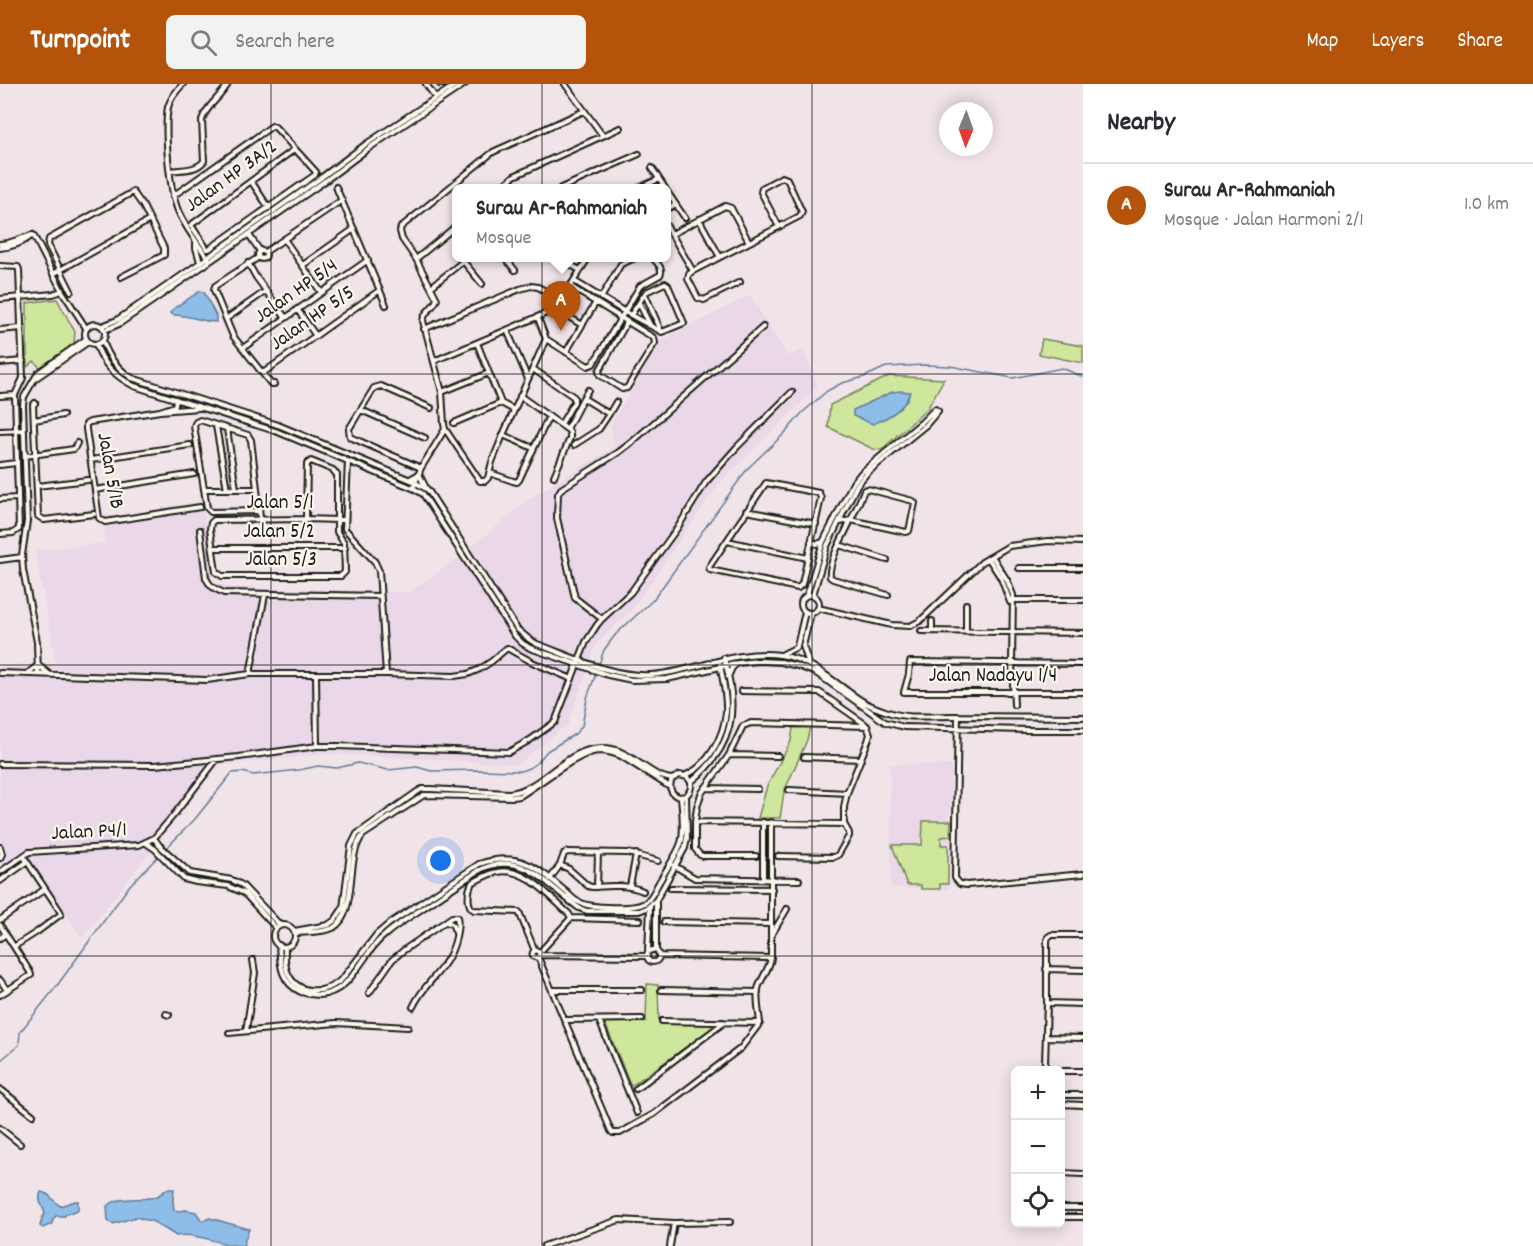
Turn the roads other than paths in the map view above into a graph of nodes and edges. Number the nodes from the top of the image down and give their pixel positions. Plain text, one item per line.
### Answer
1 (183, 84) edge
2 (228, 84) edge
3 (426, 84) edge
4 (440, 84) edge
5 (446, 84) edge
6 (457, 84) edge
7 (465, 84) edge
8 (565, 84) edge
9 (437, 100) junction
10 (584, 111) junction
11 (620, 128) dead end
12 (603, 136) junction
13 (295, 149) junction
14 (639, 154) dead end
15 (652, 168) dead end
16 (170, 171) junction
17 (659, 180) junction
18 (251, 181) junction
19 (454, 184) edge
20 (505, 184) edge
21 (572, 184) edge
22 (650, 184) edge
23 (662, 184) edge
24 (452, 185) edge
25 (336, 187) dead end
26 (173, 196) junction
27 (671, 199) edge
28 (342, 200) junction
29 (675, 205) junction
30 (671, 207) edge
31 (269, 208) junction
32 (685, 218) dead end
33 (699, 219) junction
34 (150, 220) junction
35 (189, 226) junction
36 (779, 227) junction
37 (354, 229) junction
38 (452, 229) edge
39 (248, 233) junction
40 (672, 234) joint
41 (284, 239) junction
42 (749, 242) junction
43 (196, 243) junction
44 (0, 246) edge
45 (261, 253) junction
46 (720, 257) junction
47 (416, 259) junction
48 (208, 260) junction
49 (368, 260) junction
50 (461, 262) edge
51 (467, 262) edge
52 (508, 262) edge
53 (566, 262) edge
54 (586, 262) edge
55 (626, 262) edge
56 (656, 262) edge
57 (248, 263) junction
58 (202, 264) junction
59 (303, 265) junction
60 (0, 266) edge
61 (60, 270) junction
62 (515, 270) dead end
63 (581, 270) junction
64 (693, 271) junction
65 (53, 274) junction
66 (121, 277) dead end
67 (574, 281) junction
68 (740, 282) dead end
69 (482, 284) dead end
70 (431, 287) junction
71 (571, 287) junction
72 (380, 290) junction
73 (62, 291) junction
74 (71, 291) dead end
75 (266, 291) junction
76 (321, 292) junction
77 (645, 294) junction
78 (20, 298) junction
79 (601, 298) junction
80 (0, 299) edge
81 (596, 303) junction
82 (639, 303) junction
83 (386, 305) dead end
84 (297, 309) junction
85 (556, 309) junction
86 (625, 312) junction
87 (631, 315) junction
88 (285, 317) junction
89 (537, 318) junction
90 (622, 318) junction
91 (226, 319) junction
92 (627, 322) junction
93 (582, 325) junction
94 (650, 326) junction
95 (762, 327) dead end
96 (21, 328) junction
97 (86, 328) junction
98 (104, 328) junction
99 (424, 329) junction
100 (0, 330) edge
101 (507, 330) junction
102 (662, 332) junction
103 (316, 336) junction
104 (546, 339) junction
105 (87, 341) junction
106 (103, 341) junction
107 (477, 343) junction
108 (96, 344) junction
109 (243, 348) junction
110 (567, 352) junction
111 (22, 361) junction
112 (434, 361) junction
113 (0, 363) edge
114 (533, 369) junction
115 (263, 373) junction
116 (489, 374) junction
117 (528, 380) junction
118 (274, 384) dead end
119 (588, 390) dead end
120 (442, 392) junction
121 (792, 392) dead end
122 (15, 395) junction
123 (0, 396) edge
124 (520, 396) junction
125 (583, 398) junction
126 (176, 399) junction
127 (183, 401) junction
128 (206, 402) junction
129 (616, 402) dead end
130 (34, 403) dead end
131 (501, 403) junction
132 (203, 408) junction
133 (431, 408) dead end
134 (211, 410) junction
135 (361, 410) junction
136 (514, 410) junction
137 (160, 411) junction
138 (609, 414) junction
139 (63, 415) dead end
140 (549, 416) junction
141 (34, 420) junction
142 (454, 423) dead end
143 (561, 424) junction
144 (278, 425) junction
145 (216, 426) junction
146 (227, 429) junction
147 (445, 429) junction
148 (567, 429) junction
149 (24, 430) junction
150 (0, 431) edge
151 (15, 431) junction
152 (278, 432) junction
153 (503, 435) junction
154 (425, 438) dead end
155 (76, 443) dead end
156 (190, 445) dead end
157 (574, 445) dead end
158 (533, 448) junction
159 (35, 454) junction
160 (25, 456) junction
161 (91, 460) junction
162 (348, 461) junction
163 (16, 463) junction
164 (0, 465) edge
165 (421, 468) junction
166 (489, 473) junction
167 (194, 474) dead end
168 (418, 474) junction
169 (554, 476) dead end
170 (88, 480) dead end
171 (410, 480) junction
172 (416, 482) junction
173 (37, 486) junction
174 (413, 488) junction
175 (204, 489) junction
176 (227, 489) junction
177 (236, 489) junction
178 (257, 489) junction
179 (95, 490) junction
180 (428, 490) junction
181 (17, 498) junction
182 (0, 499) edge
183 (200, 507) dead end
184 (845, 509) junction
185 (259, 511) junction
186 (746, 511) junction
187 (94, 514) dead end
188 (260, 519) junction
189 (306, 519) junction
190 (214, 520) joint
191 (338, 520) junction
192 (345, 520) junction
193 (851, 520) junction
194 (840, 522) junction
195 (816, 524) junction
196 (200, 530) dead end
197 (0, 534) edge
198 (727, 540) junction
199 (811, 542) junction
200 (823, 542) junction
201 (1083, 542) edge
202 (839, 545) junction
203 (213, 548) junction
204 (345, 548) junction
205 (810, 548) junction
206 (998, 552) junction
207 (818, 556) junction
208 (22, 557) junction
209 (990, 557) junction
210 (808, 558) junction
211 (0, 560) edge
212 (887, 560) dead end
213 (982, 562) junction
214 (994, 563) junction
215 (1019, 568) dead end
216 (1083, 568) edge
217 (265, 595) junction
218 (807, 595) junction
219 (888, 595) dead end
220 (813, 596) junction
221 (380, 597) junction
222 (1011, 600) junction
223 (1083, 600) edge
224 (966, 604) dead end
225 (818, 608) junction
226 (805, 612) junction
227 (811, 613) junction
228 (602, 619) junction
229 (932, 621) dead end
230 (921, 631) dead end
231 (932, 631) junction
232 (966, 632) junction
233 (1013, 632) junction
234 (1083, 633) edge
235 (780, 655) junction
236 (722, 659) junction
237 (565, 660) junction
238 (579, 662) junction
239 (738, 663) junction
240 (1012, 663) junction
241 (810, 664) junction
242 (1083, 664) edge
243 (38, 665) junction
244 (587, 665) junction
245 (726, 665) junction
246 (721, 667) junction
247 (710, 669) junction
248 (0, 673) edge
249 (609, 673) junction
250 (27, 674) junction
251 (38, 674) junction
252 (250, 674) junction
253 (316, 674) junction
254 (386, 674) junction
255 (49, 675) junction
256 (574, 675) junction
257 (722, 677) junction
258 (728, 677) junction
259 (741, 691) dead end
260 (1013, 692) junction
261 (1083, 692) edge
262 (1014, 705) dead end
263 (958, 716) junction
264 (1083, 717) edge
265 (859, 719) junction
266 (856, 725) junction
267 (867, 726) junction
268 (948, 728) junction
269 (958, 728) junction
270 (967, 728) junction
271 (1083, 730) edge
272 (958, 739) junction
273 (317, 747) junction
274 (729, 754) junction
275 (778, 756) dead end
276 (804, 757) dead end
277 (218, 759) junction
278 (861, 759) junction
279 (0, 764) edge
280 (684, 776) junction
281 (672, 779) junction
282 (691, 782) junction
283 (670, 787) junction
284 (704, 788) junction
285 (758, 789) dead end
286 (789, 790) dead end
287 (847, 793) junction
288 (683, 796) junction
289 (695, 822) junction
290 (763, 822) junction
291 (771, 822) junction
292 (844, 824) junction
293 (154, 838) junction
294 (145, 843) junction
295 (0, 847) edge
296 (598, 853) junction
297 (636, 854) junction
298 (756, 856) dead end
299 (778, 856) dead end
300 (24, 857) junction
301 (763, 857) junction
302 (770, 857) junction
303 (0, 858) edge
304 (658, 861) dead end
305 (27, 862) junction
306 (560, 865) junction
307 (672, 865) junction
308 (0, 872) edge
309 (1083, 874) edge
310 (763, 878) junction
311 (550, 879) junction
312 (770, 879) junction
313 (800, 880) dead end
314 (0, 881) edge
315 (630, 886) junction
316 (597, 887) junction
317 (671, 888) dead end
318 (45, 889) junction
319 (772, 889) junction
320 (643, 891) dead end
321 (652, 894) junction
322 (656, 900) junction
323 (650, 906) junction
324 (787, 909) dead end
325 (639, 912) junction
326 (570, 916) junction
327 (650, 917) junction
328 (0, 920) edge
329 (640, 920) dead end
330 (445, 921) junction
331 (664, 922) dead end
332 (771, 924) junction
333 (0, 925) edge
334 (278, 927) junction
335 (295, 932) junction
336 (6, 934) junction
337 (456, 934) junction
338 (771, 935) junction
339 (1083, 935) edge
340 (0, 938) edge
341 (279, 945) junction
342 (15, 946) junction
343 (285, 947) junction
344 (545, 947) junction
345 (656, 950) junction
346 (647, 953) junction
347 (538, 954) junction
348 (549, 954) junction
349 (659, 956) junction
350 (771, 958) junction
351 (253, 960) dead end
352 (1046, 969) junction
353 (1083, 970) edge
354 (0, 980) edge
355 (7, 990) junction
356 (553, 990) junction
357 (642, 990) dead end
358 (661, 990) dead end
359 (758, 992) junction
360 (369, 993) dead end
361 (0, 995) edge
362 (1047, 1003) junction
363 (1083, 1004) edge
364 (413, 1007) dead end
365 (642, 1019) dead end
366 (565, 1020) junction
367 (599, 1020) junction
368 (662, 1021) dead end
369 (723, 1022) junction
370 (760, 1023) junction
371 (408, 1027) dead end
372 (246, 1030) junction
373 (229, 1032) dead end
374 (1046, 1037) junction
375 (1083, 1038) edge
376 (1045, 1066) edge
377 (1065, 1071) edge
378 (1083, 1071) edge
379 (0, 1089) edge
380 (636, 1089) dead end
381 (1065, 1095) edge
382 (1083, 1095) edge
383 (1065, 1104) edge
384 (1083, 1105) edge
385 (637, 1113) dead end
386 (33, 1115) dead end
387 (0, 1128) edge
388 (20, 1144) dead end
389 (1065, 1173) edge
390 (1083, 1174) edge
391 (1065, 1208) edge
392 (1083, 1208) edge
393 (1065, 1217) edge
394 (1083, 1217) edge
395 (730, 1222) dead end
396 (674, 1223) junction
397 (544, 1246) edge
398 (670, 1246) edge

1 - 16 street
2 - 16 street
3 - 9 street
4 - 5 street
6 - 9 street
7 - 9 street
8 - 10 street
9 - 39 street
10 - 12 street
10 - 19 street
11 - 12 street
12 - 20 street
13 - 18 street, Jalan HP 3A/2
13 - 26 street
13 - 31 street
14 - 21 street
15 - 17 street
16 - 26 street
17 - 22 street
17 - 23 street
18 - 31 street
18 - 35 street, Jalan HP 3A/2
24 - 47 street
25 - 28 street
26 - 35 street
27 - 29 street
28 - 37 street
28 - 41 street
29 - 30 street
29 - 32 street
31 - 35 street
33 - 40 street
33 - 42 street
33 - 46 street
34 - 61 street
34 - 61 street
34 - 66 street
35 - 43 street
36 - 36 street
36 - 42 street
37 - 49 street
37 - 59 street
38 - 47 street
39 - 45 street
39 - 48 street
40 - 64 street
41 - 45 street
41 - 59 street
42 - 46 street
43 - 48 street
43 - 58 street
44 - 65 street
45 - 57 street
46 - 64 street
47 - 70 street
48 - 58 street
49 - 72 street
49 - 76 street, Jalan HP 5/4
50 - 70 street
51 - 69 street
52 - 62 street
53 - 63 street
54 - 63 street
55 - 79 street
56 - 86 street
57 - 75 street
57 - 91 street
58 - 98 street
59 - 76 street
60 - 78 street
61 - 65 street
61 - 74 street
63 - 67 street
64 - 68 street
65 - 73 street
67 - 71 street
67 - 79 street
70 - 99 street
71 - 81 street
71 - 85 street
72 - 83 street
72 - 103 street, Jalan HP 5/5
73 - 78 street
73 - 97 street
75 - 88 street
75 - 91 street
76 - 84 street, Jalan HP 5/4
77 - 82 street
77 - 102 street
77 - 102 street
78 - 80 street
78 - 96 street
79 - 86 street
81 - 90 street
81 - 93 street
82 - 87 street
82 - 94 street
84 - 88 street, Jalan HP 5/4
84 - 103 street
85 - 89 street
85 - 93 street
85 - 99 street
86 - 87 street
86 - 90 street
87 - 94 street
88 - 109 street, Jalan HP 5/4
89 - 101 street
89 - 104 street
90 - 92 street
90 - 110 street
91 - 109 street
92 - 92 street
93 - 110 street
94 - 102 street
95 - 228 street
96 - 100 street
96 - 111 street
97 - 98 street
97 - 105 street
98 - 106 street
99 - 112 street
101 - 107 street
101 - 117 street
103 - 115 street, Jalan HP 5/5
104 - 110 street
104 - 114 street
105 - 108 street
105 - 149 street
106 - 108 street
106 - 128 street
107 - 112 street
107 - 116 street
108 - 126 street
109 - 115 street
111 - 113 street
111 - 122 street
112 - 120 street
114 - 117 street
114 - 143 street
115 - 118 street
116 - 120 street
116 - 131 street
117 - 124 street
119 - 125 street
120 - 147 street
121 - 228 street
122 - 123 street
122 - 151 street
124 - 136 street
124 - 140 street
125 - 138 street
125 - 148 street
126 - 127 street
126 - 137 street
127 - 128 street
127 - 132 street
128 - 134 street
128 - 144 street
129 - 138 street
130 - 141 street
131 - 136 street
131 - 142 street
132 - 134 street
132 - 137 street
133 - 135 street
134 - 152 street
135 - 154 street
135 - 165 street
136 - 153 street
137 - 161 street, Jalan 5/1B
138 - 157 street
139 - 141 street
140 - 143 street
140 - 158 street
141 - 159 street
143 - 148 street
144 - 152 street
144 - 171 street
145 - 146 street
145 - 175 street
145 - 176 street
146 - 177 street
146 - 178 street
147 - 165 street
147 - 166 street
148 - 169 street
149 - 151 street
149 - 160 street
150 - 151 street
151 - 163 street
152 - 162 street
153 - 158 street
153 - 166 street
155 - 159 street
156 - 161 street
158 - 166 street
159 - 160 street
159 - 173 street
160 - 208 street
161 - 179 street, Jalan 5/1B
162 - 174 street
162 - 192 street
163 - 164 street
163 - 181 street
165 - 168 street
167 - 179 street
168 - 171 street
168 - 172 street
168 - 180 street
170 - 173 street
171 - 172 street
172 - 174 street
172 - 180 street
173 - 187 street
174 - 237 street
175 - 176 street
175 - 185 street
176 - 177 street
177 - 178 street
178 - 185 street
179 - 183 street, Jalan 5/1B
180 - 238 street
181 - 182 street
181 - 197 street
184 - 193 street
184 - 194 street
184 - 200 street
185 - 188 street
186 - 195 street
186 - 195 street
186 - 198 street
188 - 189 street, Jalan 5/1
188 - 190 street, Jalan 5/1
189 - 191 street, Jalan 5/1
189 - 191 street, Jalan 5/3
190 - 203 street, Jalan 5/3
191 - 192 street, Jalan 5/1
191 - 204 street, Jalan 5/3
192 - 221 street
193 - 193 street
193 - 194 street
193 - 202 street
194 - 220 street
195 - 199 street
196 - 217 street
198 - 210 street
198 - 210 street
199 - 200 street
199 - 205 street
200 - 207 street
201 - 206 street
202 - 212 street
202 - 219 street
203 - 204 street, Jalan 5/2
203 - 204 street, Jalan 5/3
205 - 207 street
205 - 210 street
206 - 209 street
206 - 214 street
207 - 218 street
208 - 211 street
208 - 243 street
209 - 213 street
209 - 214 street
213 - 214 street
213 - 225 street
214 - 222 street
215 - 216 street
217 - 221 street
217 - 252 street
218 - 220 street
218 - 226 street
220 - 225 street
221 - 254 street
222 - 223 street
222 - 233 street
224 - 232 street
225 - 227 street
226 - 227 street
226 - 235 street
227 - 241 street
228 - 238 street
229 - 231 street
230 - 231 street
231 - 232 street
232 - 233 street
233 - 234 street
233 - 240 street
235 - 236 street
235 - 241 street
236 - 245 street
236 - 246 street
236 - 249 street
237 - 238 street
237 - 256 street
238 - 244 street
238 - 256 street
239 - 245 street
239 - 258 street
239 - 268 street
240 - 242 street
240 - 260 street
240 - 260 street, Jalan Nadayu 1/4
241 - 263 street
243 - 250 street
243 - 251 street
243 - 255 street
244 - 249 street
244 - 256 street
245 - 246 street
245 - 258 street
246 - 247 street
246 - 257 street
247 - 249 street
247 - 257 street
248 - 250 street
250 - 251 street
251 - 255 street
252 - 253 street
252 - 255 street
253 - 254 street
253 - 273 street
254 - 256 street
256 - 273 street
257 - 280 street
258 - 282 street
259 - 265 street
260 - 261 street, Jalan Nadayu 1/4
260 - 262 street
263 - 264 street
263 - 269 street
265 - 266 street
265 - 267 street
266 - 267 street
266 - 274 street
267 - 278 street
268 - 269 street
268 - 272 street
269 - 270 street
269 - 272 street
270 - 271 street
270 - 272 street
272 - 309 street
273 - 277 street
274 - 275 street
274 - 284 street
276 - 278 street
277 - 279 street
277 - 293 street, Jalan P4/1
278 - 287 street
280 - 281 street
280 - 282 street
281 - 283 street
281 - 335 street
282 - 288 street
283 - 288 street
283 - 335 street
284 - 285 street
284 - 289 street
286 - 287 street
287 - 292 street
288 - 307 street
289 - 290 street
289 - 298 street
290 - 291 street
290 - 301 street
291 - 292 street
291 - 302 street
292 - 299 street
293 - 294 street, Jalan P4/1
293 - 334 street
294 - 300 street, Jalan P4/1
294 - 334 street
295 - 303 street
296 - 297 street
296 - 306 street
296 - 316 street
297 - 304 street
297 - 315 street
300 - 305 street
300 - 308 street, Jalan P4/1
301 - 302 street
301 - 310 street
302 - 312 street
305 - 314 street
305 - 318 street
306 - 311 street
306 - 316 street
307 - 310 street
307 - 321 street
307 - 322 street
310 - 312 street
311 - 321 street
311 - 343 street
312 - 313 street
312 - 319 street
315 - 316 street
315 - 320 street
317 - 319 street
318 - 328 street
318 - 342 street
319 - 332 street
321 - 323 street
322 - 323 street
322 - 345 street
323 - 325 street
323 - 327 street
324 - 338 street
325 - 327 street
325 - 341 street
326 - 329 street
326 - 344 street
326 - 347 street
327 - 346 street
330 - 337 street
330 - 337 street
330 - 360 street
331 - 332 street
332 - 338 street
333 - 336 street
334 - 335 street
334 - 341 street
335 - 343 street
336 - 340 street
336 - 342 street
337 - 364 street
338 - 350 street
339 - 352 street
341 - 343 street
342 - 355 street
344 - 347 street
344 - 348 street
345 - 346 street
345 - 349 street
346 - 348 street
346 - 349 street
347 - 348 street
347 - 356 street
349 - 350 street
350 - 359 street
351 - 372 street
352 - 353 street
352 - 362 street
354 - 355 street
355 - 361 street
356 - 357 street
356 - 366 street
358 - 359 street
359 - 370 street
362 - 363 street
362 - 374 street
365 - 367 street
366 - 367 street
366 - 370 street
367 - 385 street
368 - 369 street
369 - 370 street
369 - 380 street
371 - 372 street
372 - 373 street
374 - 375 street
374 - 376 street
377 - 378 street
379 - 386 street
381 - 382 street
383 - 384 street
387 - 388 street
389 - 390 street
391 - 392 street
393 - 394 street
395 - 396 street
396 - 397 street
396 - 398 street

